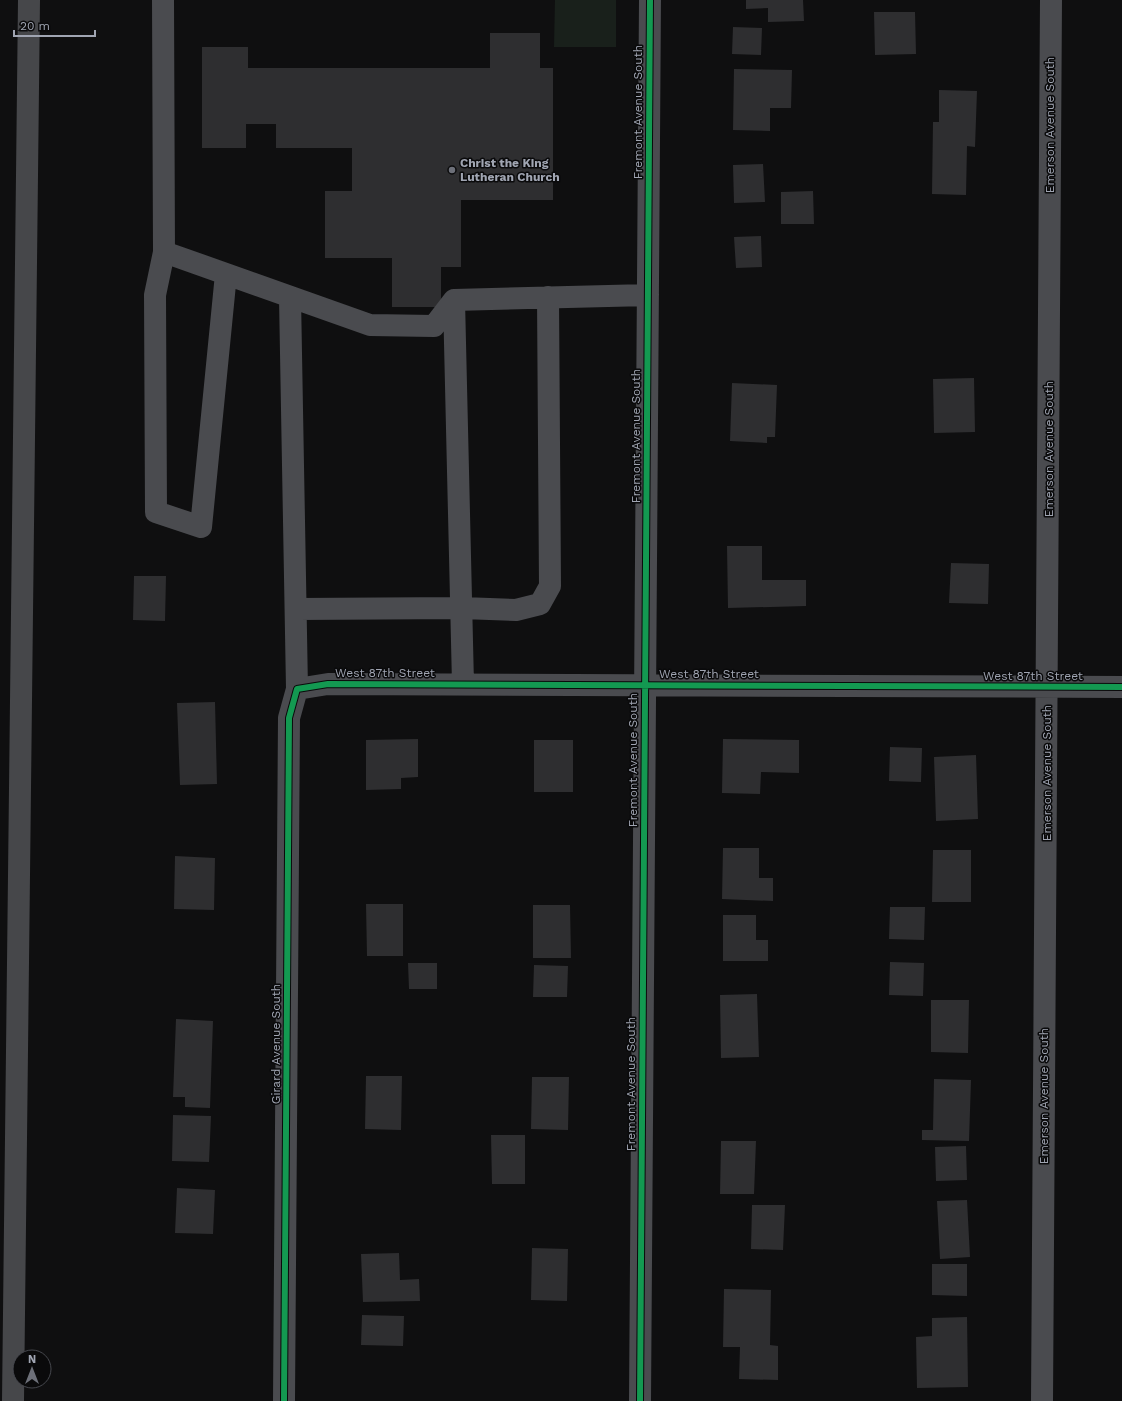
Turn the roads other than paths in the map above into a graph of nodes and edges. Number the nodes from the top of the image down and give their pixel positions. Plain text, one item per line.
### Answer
1 (29, 0) edge
2 (163, 0) edge
3 (650, 0) edge
4 (1051, 0) edge
5 (164, 252) junction
6 (226, 274) junction
7 (648, 295) junction
8 (290, 297) junction
9 (548, 297) junction
10 (454, 300) junction
11 (462, 608) junction
12 (297, 609) junction
13 (463, 684) junction
14 (645, 685) junction
15 (1047, 687) junction
16 (1122, 687) edge
17 (297, 689) junction
18 (13, 1401) edge
19 (284, 1401) edge
20 (640, 1401) edge
21 (1042, 1401) edge

1 - 18 highway
2 - 5 street
3 - 7 street, Fremont Avenue South
4 - 15 street, Emerson Avenue South
5 - 6 street
5 - 6 street
6 - 8 street
7 - 9 street
7 - 14 street, Fremont Avenue South
8 - 10 street
8 - 12 street, Girard Avenue South
9 - 10 street
9 - 11 street
10 - 11 street
11 - 12 street
11 - 13 street
12 - 17 street, Girard Avenue South
13 - 14 street, West 87th Street
13 - 17 street, West 87th Street
14 - 15 street, West 87th Street
14 - 20 street, Fremont Avenue South
15 - 16 street, West 87th Street
15 - 21 street, Emerson Avenue South
17 - 19 street, Girard Avenue South

